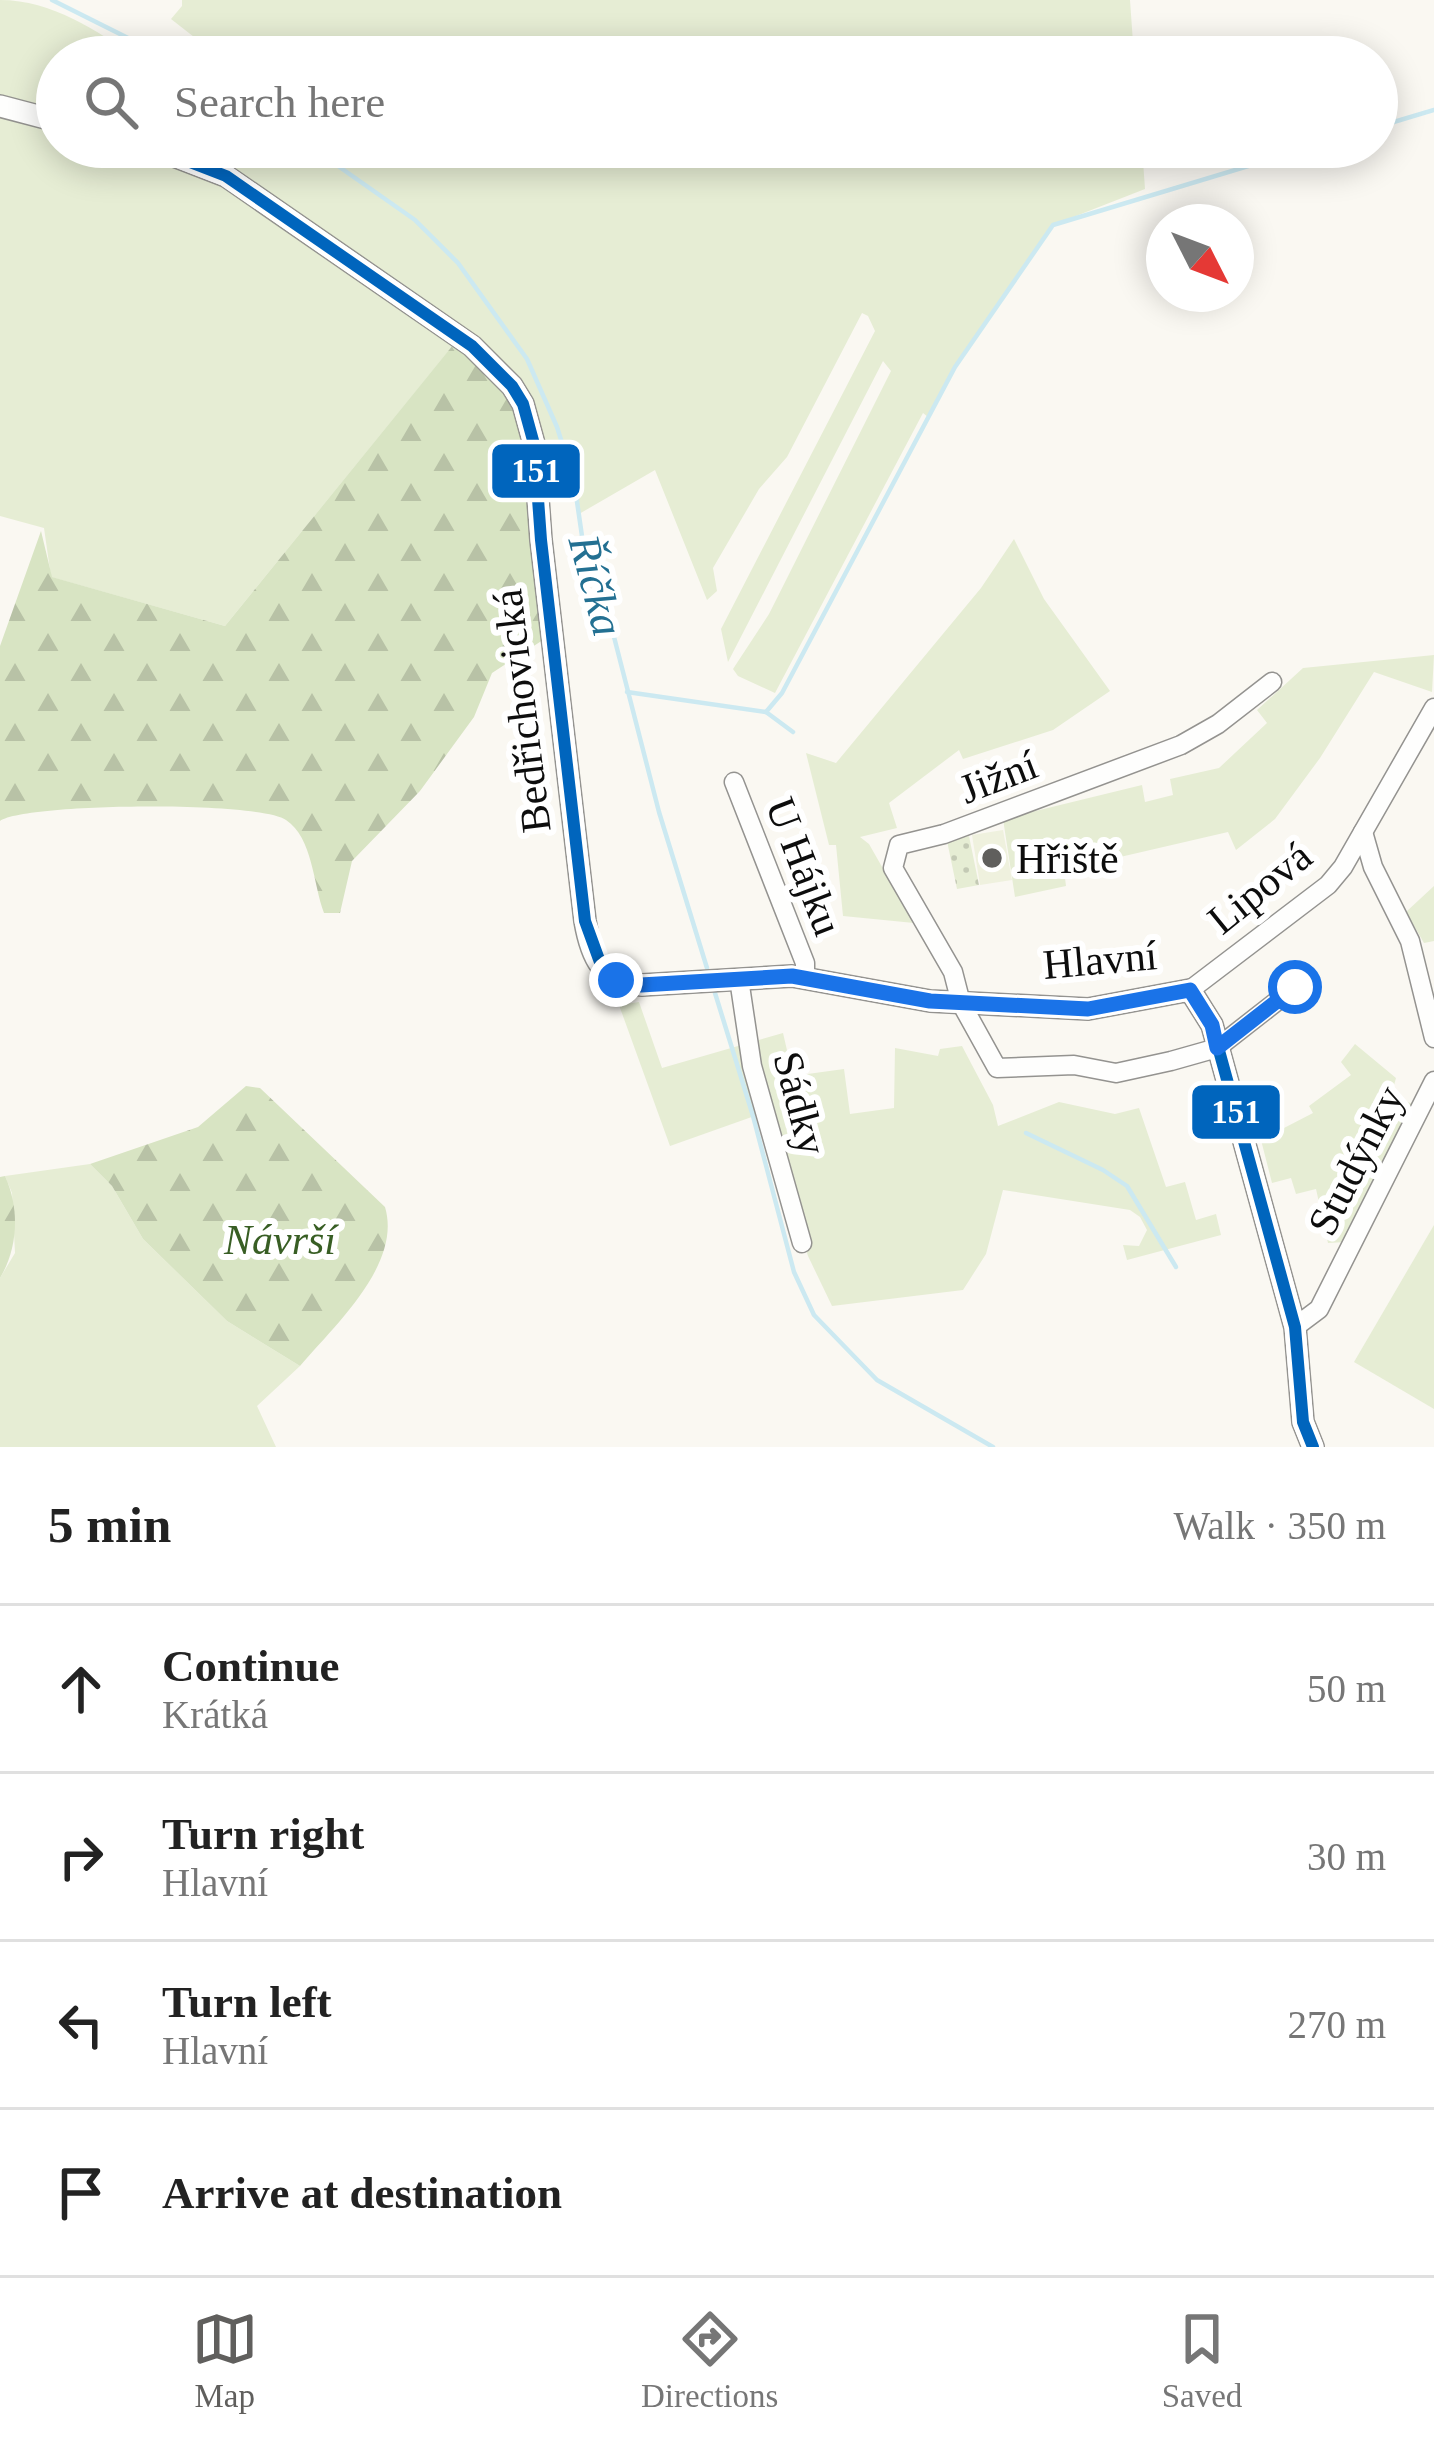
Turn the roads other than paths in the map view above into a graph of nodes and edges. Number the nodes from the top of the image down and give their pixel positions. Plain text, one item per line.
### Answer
1 (0, 106) edge
2 (36, 115) edge
3 (205, 168) edge
4 (1272, 682) dead end
5 (1434, 708) edge
6 (734, 782) dead end
7 (1363, 832) junction
8 (1343, 867) junction
9 (1372, 867) junction
10 (805, 977) junction
11 (739, 979) junction
12 (616, 980) joint
13 (1295, 987) dead end
14 (1190, 990) junction
15 (961, 1003) junction
16 (1434, 1038) edge
17 (1217, 1048) junction
18 (1434, 1081) edge
19 (802, 1243) dead end
20 (1295, 1327) junction
21 (1313, 1447) edge

1 - 2 street
3 - 12 street, Bedřichovická
4 - 15 street, Jižní
5 - 7 street, Lipová
6 - 10 street, U Hájku
7 - 8 street, Lipová
7 - 9 street
8 - 9 street
8 - 14 street, Lipová
9 - 16 street
10 - 11 street, Hlavní
10 - 15 street, Hlavní
11 - 12 street, Hlavní
11 - 19 street, Sádky
13 - 17 street
14 - 15 street, Hlavní
14 - 17 street, Hlavní
15 - 17 street
17 - 20 street, Hlavní
18 - 20 street, Studýnky
20 - 21 street, Hlavní

